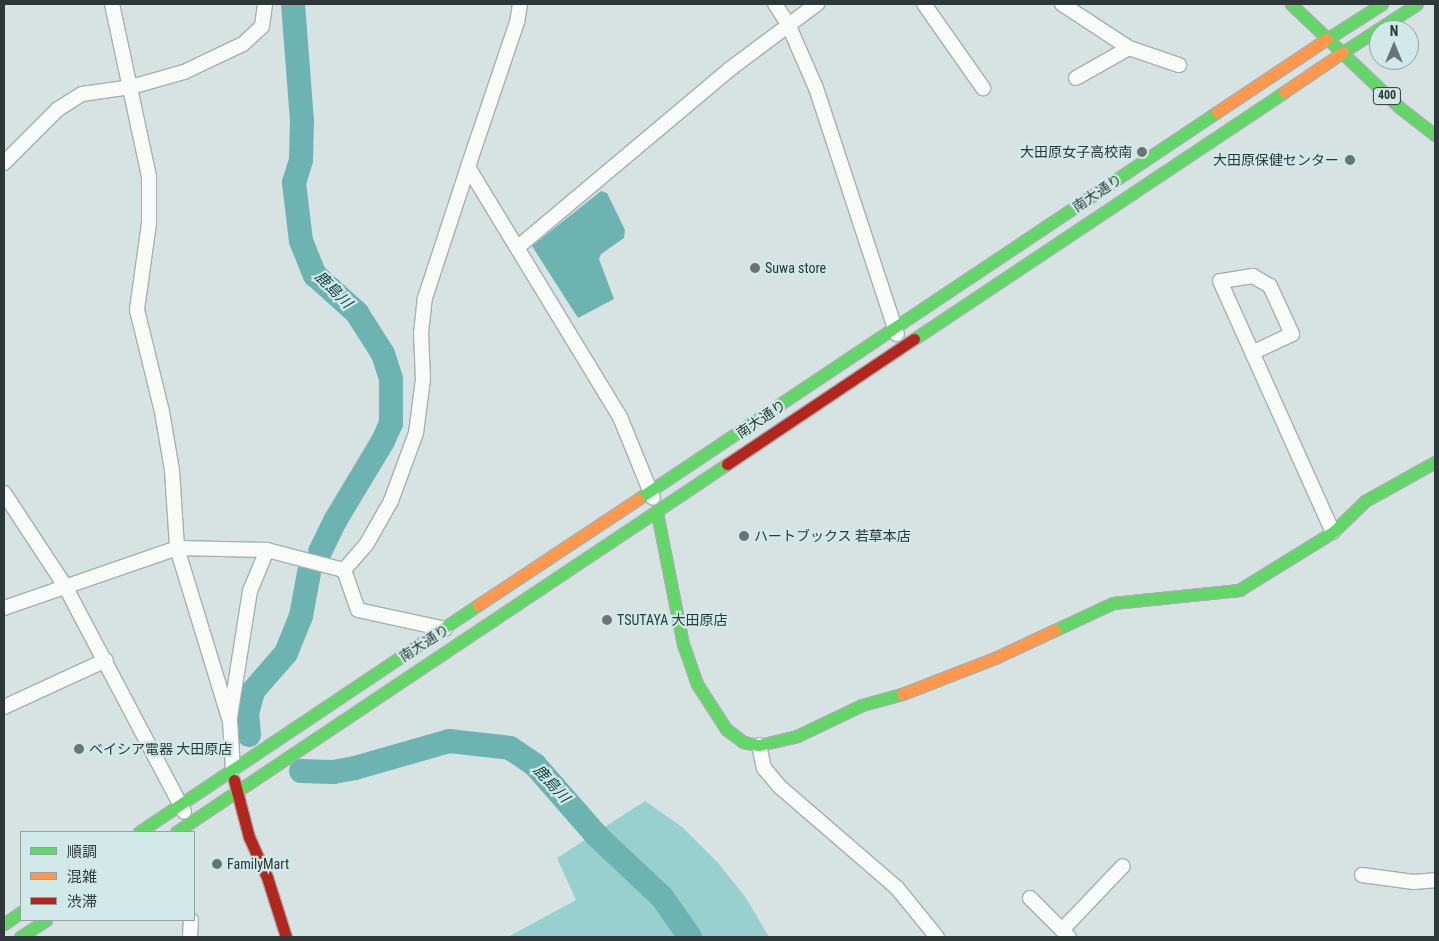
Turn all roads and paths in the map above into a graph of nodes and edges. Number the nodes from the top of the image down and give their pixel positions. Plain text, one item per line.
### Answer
1 (112, 4) edge
2 (265, 4) edge
3 (520, 4) edge
4 (775, 4) edge
5 (817, 4) edge
6 (924, 4) edge
7 (1062, 4) edge
8 (1291, 4) edge
9 (1382, 4) edge
10 (1417, 4) edge
11 (788, 24) junction
12 (1327, 39) junction
13 (1129, 48) junction
14 (1342, 52) junction
15 (1180, 65) dead end
16 (1076, 78) dead end
17 (131, 87) junction
18 (983, 88) dead end
19 (1435, 135) edge
20 (4, 163) edge
21 (468, 167) junction
22 (518, 248) junction
23 (895, 329) junction
24 (902, 346) junction
25 (1254, 352) junction
26 (1435, 462) edge
27 (652, 492) junction
28 (4, 493) edge
29 (657, 513) junction
30 (1333, 532) junction
31 (177, 548) junction
32 (267, 550) junction
33 (344, 570) junction
34 (65, 586) junction
35 (4, 608) edge
36 (445, 629) junction
37 (106, 660) junction
38 (4, 708) edge
39 (230, 721) junction
40 (759, 745) junction
41 (232, 769) junction
42 (236, 793) junction
43 (180, 804) junction
44 (191, 827) edge
45 (140, 831) edge
46 (179, 831) edge
47 (1123, 866) dead end
48 (1362, 875) dead end
49 (1435, 880) edge
50 (1030, 898) dead end
51 (20, 913) edge
52 (44, 921) edge
53 (191, 921) edge
54 (4, 924) edge
55 (1066, 934) edge
56 (20, 937) edge
57 (190, 937) edge
58 (286, 937) edge
59 (937, 937) edge

1 - 17 street
2 - 17 street
3 - 21 street
4 - 11 street
5 - 11 street
6 - 18 street
7 - 13 street
8 - 12 main road, 400
9 - 12 main road, 南大通り
10 - 14 main road, 南大通り
11 - 22 street
11 - 23 street
12 - 14 main road, 400
12 - 23 main road, 南大通り
13 - 15 street
13 - 16 street
14 - 19 main road, 400
14 - 24 main road, 南大通り
17 - 20 street
17 - 31 street
21 - 22 street
21 - 33 street
22 - 27 street
23 - 24 street
23 - 27 main road, 南大通り
24 - 29 main road, 南大通り
25 - 25 street
25 - 30 street
26 - 30 main road
27 - 29 street
27 - 36 main road, 南大通り
28 - 34 street
29 - 40 main road
29 - 42 main road, 南大通り
30 - 40 main road
31 - 32 street
31 - 34 street
31 - 39 street
32 - 33 street
32 - 39 street
33 - 36 street
34 - 35 street
34 - 37 street
36 - 41 main road, 南大通り
37 - 38 street
37 - 43 street
39 - 41 street
40 - 59 street
41 - 42 main road
41 - 43 main road, 南大通り
42 - 44 main road, 南大通り
42 - 58 main road
43 - 44 street
43 - 45 main road, 南大通り
44 - 46 main road, 南大通り
47 - 55 street
48 - 49 street
50 - 55 street
51 - 54 main road
52 - 56 main road
53 - 57 street

